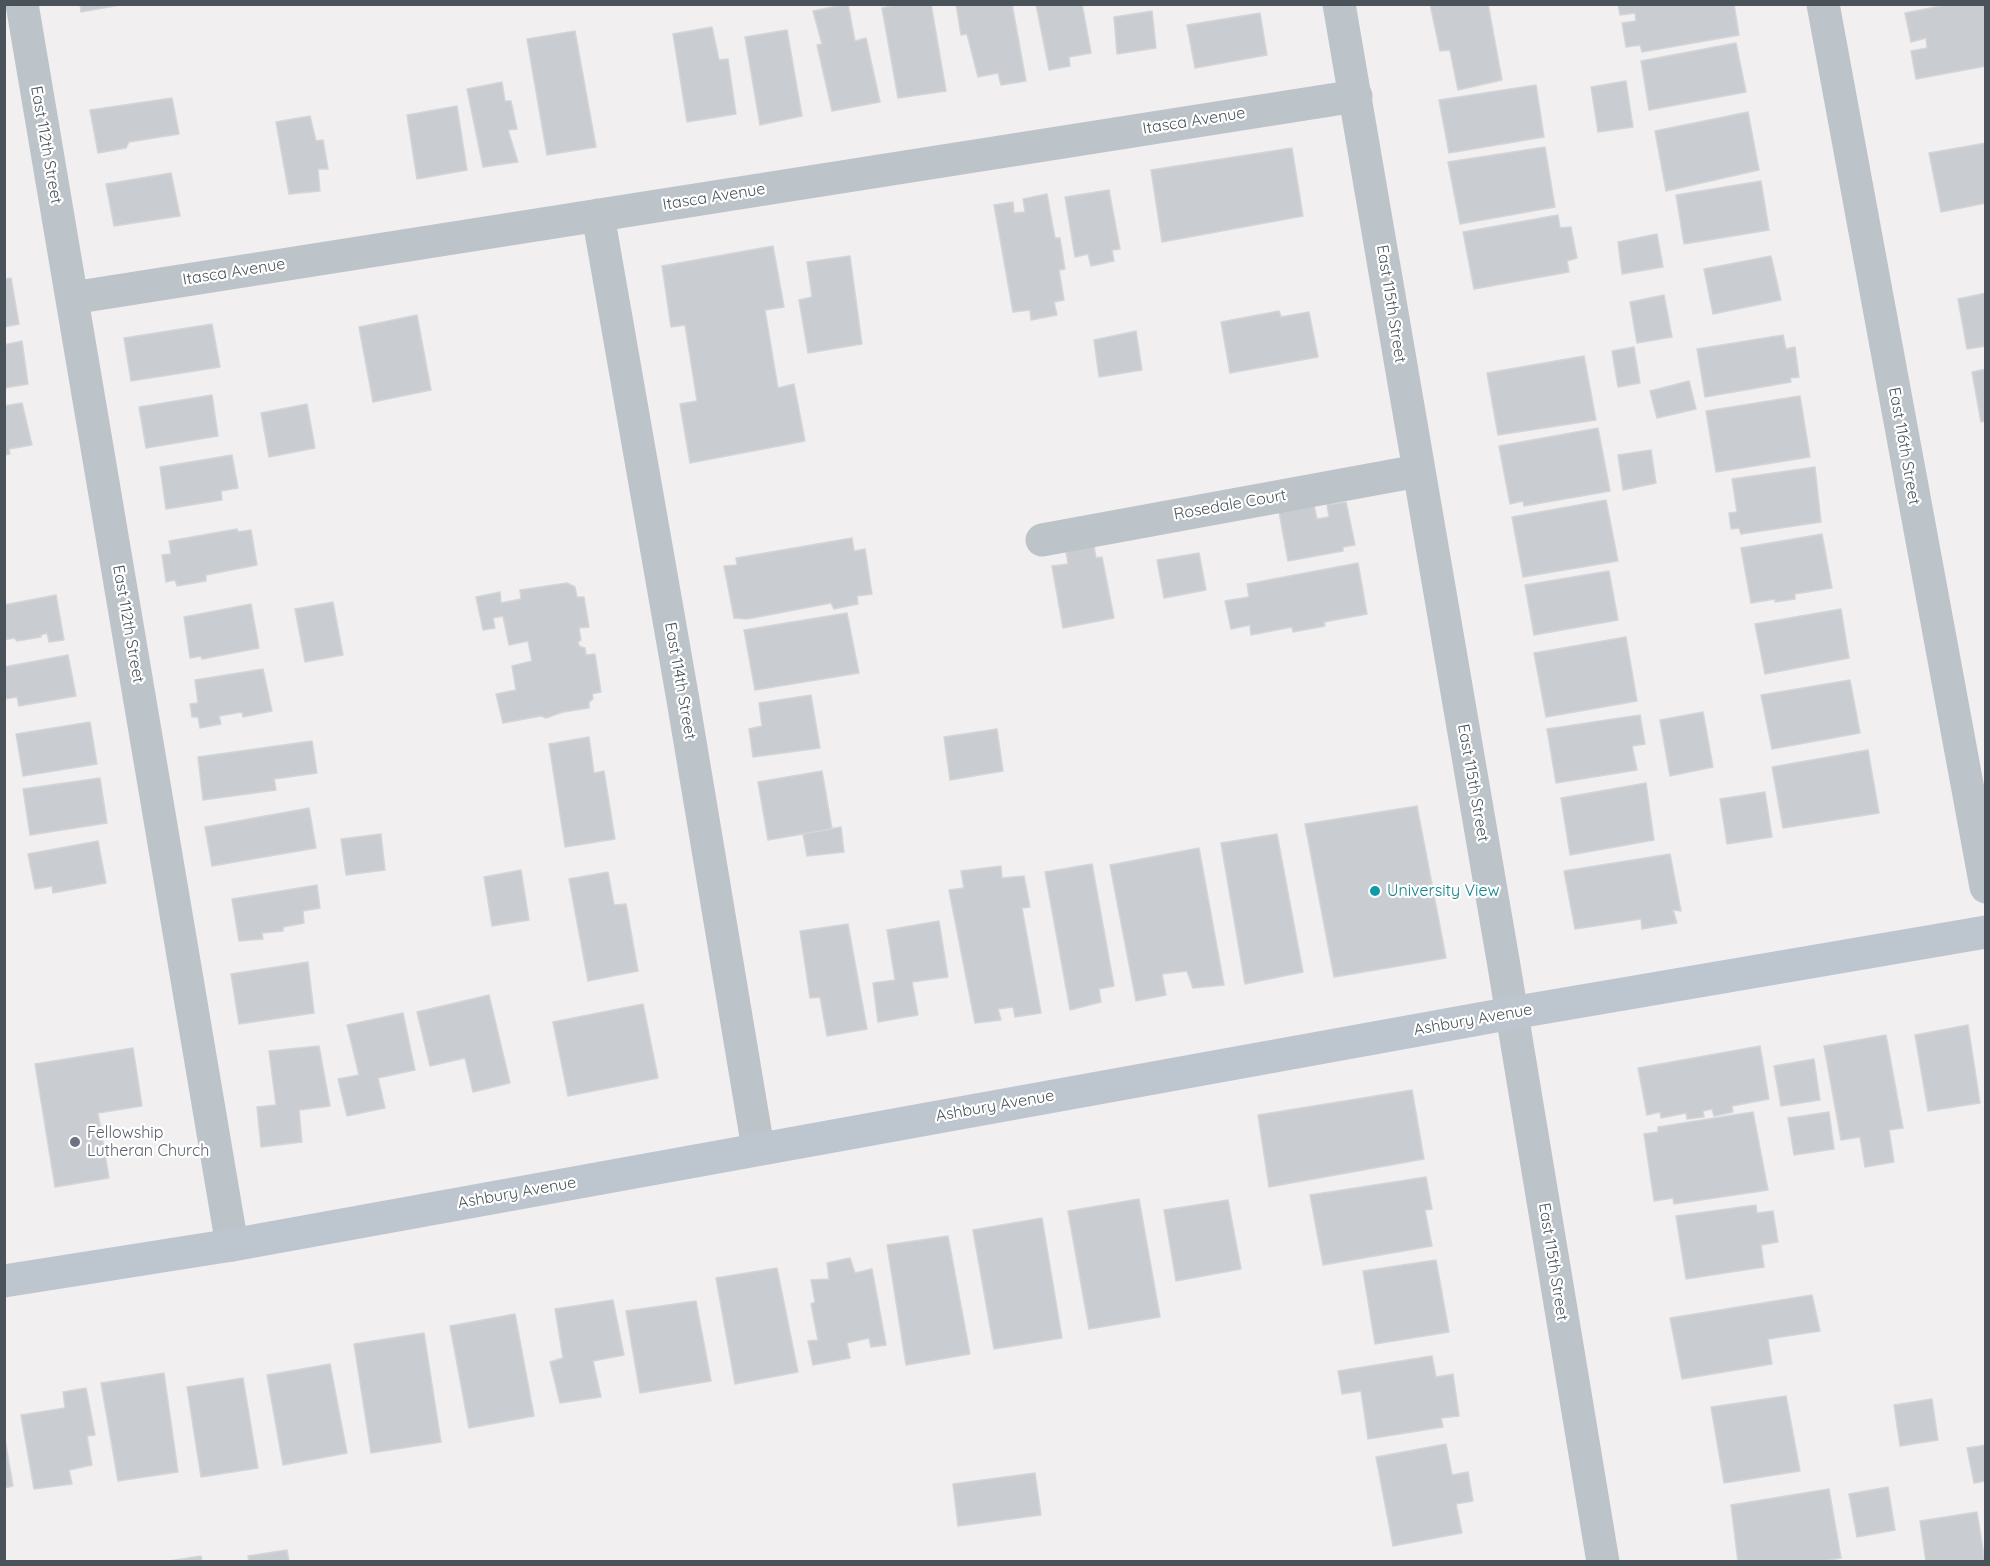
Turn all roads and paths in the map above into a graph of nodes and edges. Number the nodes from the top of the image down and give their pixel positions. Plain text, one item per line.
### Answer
1 (22, 4) edge
2 (1339, 4) edge
3 (1823, 4) edge
4 (1356, 96) junction
5 (598, 215) junction
6 (72, 298) junction
7 (1418, 471) junction
8 (1042, 540) dead end
9 (1986, 887) edge
10 (1986, 932) edge
11 (1512, 1012) junction
12 (758, 1148) junction
13 (232, 1245) junction
14 (4, 1281) edge
15 (1603, 1562) edge

1 - 6 street, East 112th Street
2 - 4 street, East 115th Street
3 - 9 street, East 116th Street
4 - 5 street, Itasca Avenue
4 - 7 street, East 115th Street
5 - 6 street, Itasca Avenue
5 - 12 street, East 114th Street
6 - 13 street, East 112th Street
7 - 8 street, Rosedale Court
7 - 11 street, East 115th Street
10 - 11 street, Ashbury Avenue
11 - 12 street, Ashbury Avenue
11 - 15 street, East 115th Street
12 - 13 street, Ashbury Avenue
13 - 14 street, Ashbury Avenue

